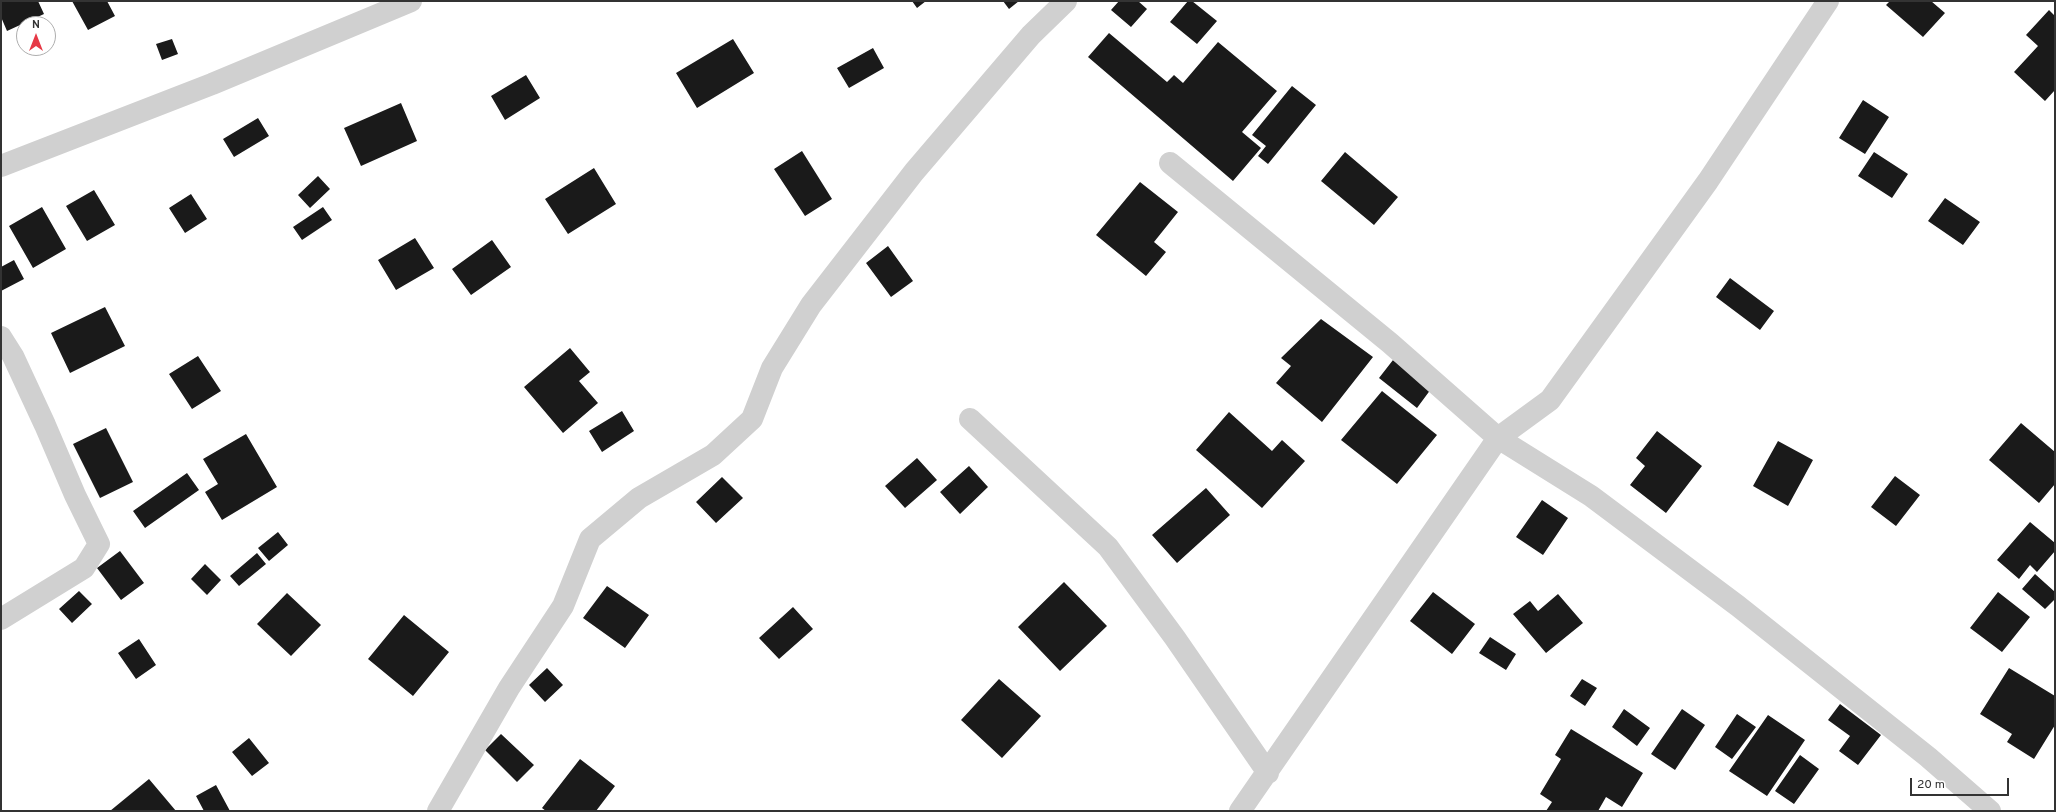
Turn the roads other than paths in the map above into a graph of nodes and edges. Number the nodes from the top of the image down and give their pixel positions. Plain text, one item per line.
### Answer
1 (411, 1) edge
2 (1066, 1) edge
3 (1828, 1) edge
4 (1170, 164) dead end
5 (1, 166) edge
6 (1, 337) edge
7 (970, 419) dead end
8 (1498, 438) junction
9 (1, 619) edge
10 (1268, 773) junction
11 (438, 811) edge
12 (1240, 811) edge
13 (1990, 811) edge

1 - 5 street
2 - 11 street
3 - 8 street
4 - 8 street
6 - 9 street
7 - 10 street
8 - 10 street
8 - 13 street
10 - 12 street

